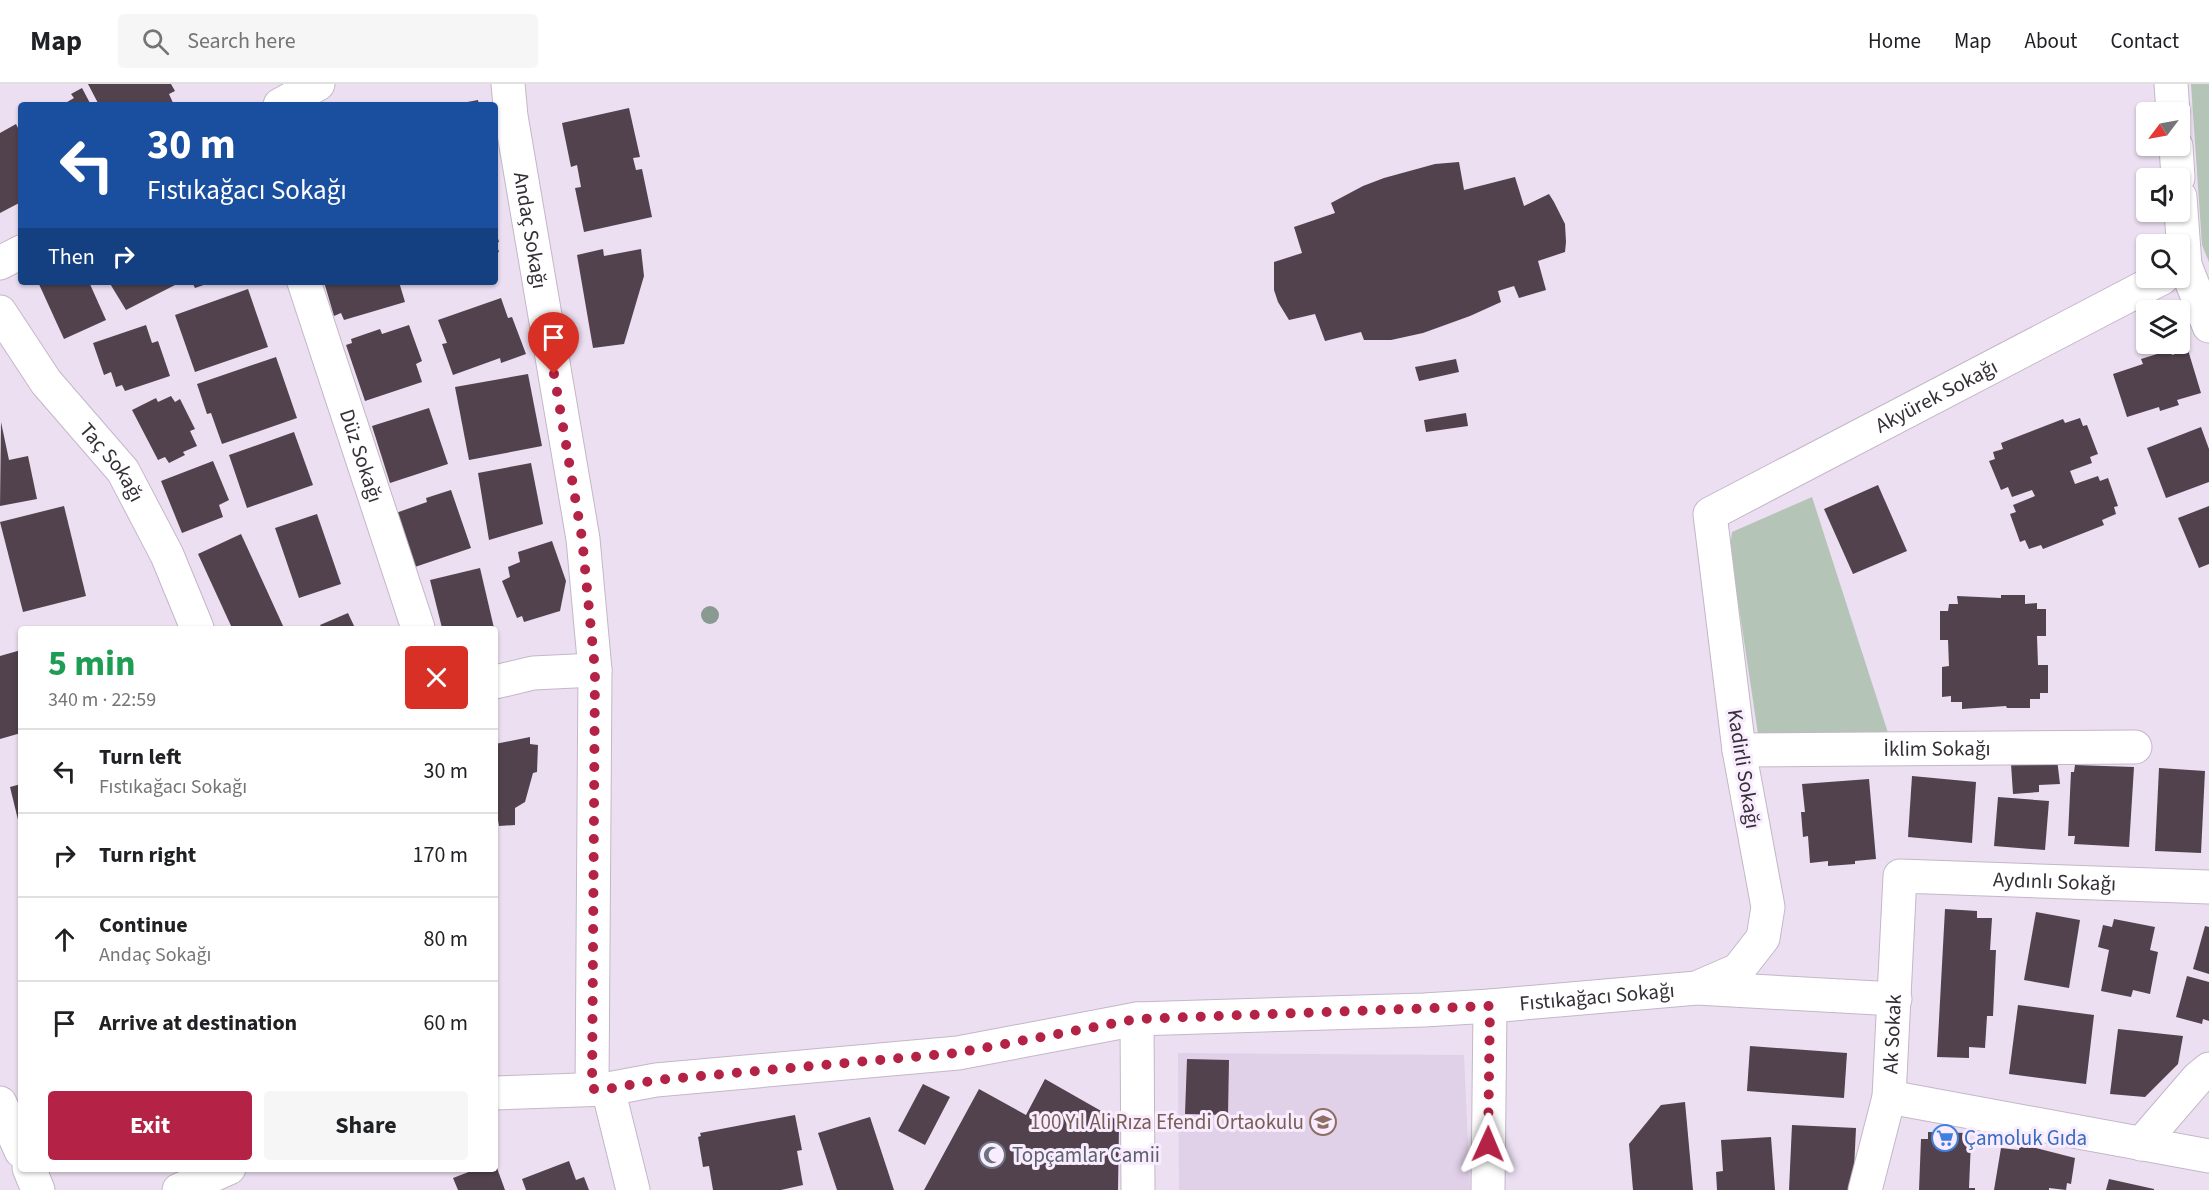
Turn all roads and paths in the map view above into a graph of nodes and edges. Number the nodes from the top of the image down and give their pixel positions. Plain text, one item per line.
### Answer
1 (318, 84) edge
2 (508, 84) edge
3 (2171, 84) edge
4 (285, 102) edge
5 (2172, 102) edge
6 (18, 254) edge
7 (0, 263) edge
8 (305, 285) edge
9 (2141, 288) edge
10 (2186, 288) edge
11 (0, 312) edge
12 (2209, 326) edge
13 (1710, 514) joint
14 (196, 626) edge
15 (417, 626) edge
16 (595, 670) junction
17 (498, 681) edge
18 (2135, 747) dead end
19 (1739, 750) junction
20 (1900, 876) joint
21 (2209, 886) edge
22 (1697, 988) junction
23 (1894, 999) junction
24 (1490, 1006) junction
25 (1137, 1019) junction
26 (2209, 1069) edge
27 (600, 1089) junction
28 (498, 1093) edge
29 (1889, 1097) junction
30 (0, 1103) edge
31 (18, 1144) edge
32 (2141, 1144) junction
33 (2209, 1156) edge
34 (30, 1172) edge
35 (220, 1172) edge
36 (38, 1190) edge
37 (179, 1190) edge
38 (633, 1190) edge
39 (1138, 1190) edge
40 (1488, 1190) edge
41 (1865, 1190) edge

1 - 4 street
2 - 16 street, Andaç Sokağı
3 - 5 street
6 - 7 street
8 - 15 street, Düz Sokağı
9 - 13 street, Akyürek Sokağı
10 - 12 street
11 - 14 street, Taç Sokağı
13 - 19 street, Kadirli Sokağı
16 - 17 street
16 - 27 street, Andaç Sokağı
18 - 19 street, İklim Sokağı
19 - 22 street, Kadirli Sokağı
20 - 21 street, Aydınlı Sokağı
20 - 23 street, Ak Sokak
22 - 23 street
22 - 24 street, Fıstıkağacı Sokağı
23 - 29 street, Ak Sokak
24 - 25 street, Fıstıkağacı Sokağı
24 - 40 street
25 - 27 street, Fıstıkağacı Sokağı
25 - 39 street
26 - 32 street
27 - 28 street, Fıstıkağacı Sokağı
27 - 38 street, Andaç Sokağı
29 - 32 street
29 - 41 street, Ak Sokak
30 - 31 street
32 - 33 street
34 - 36 street
35 - 37 street

